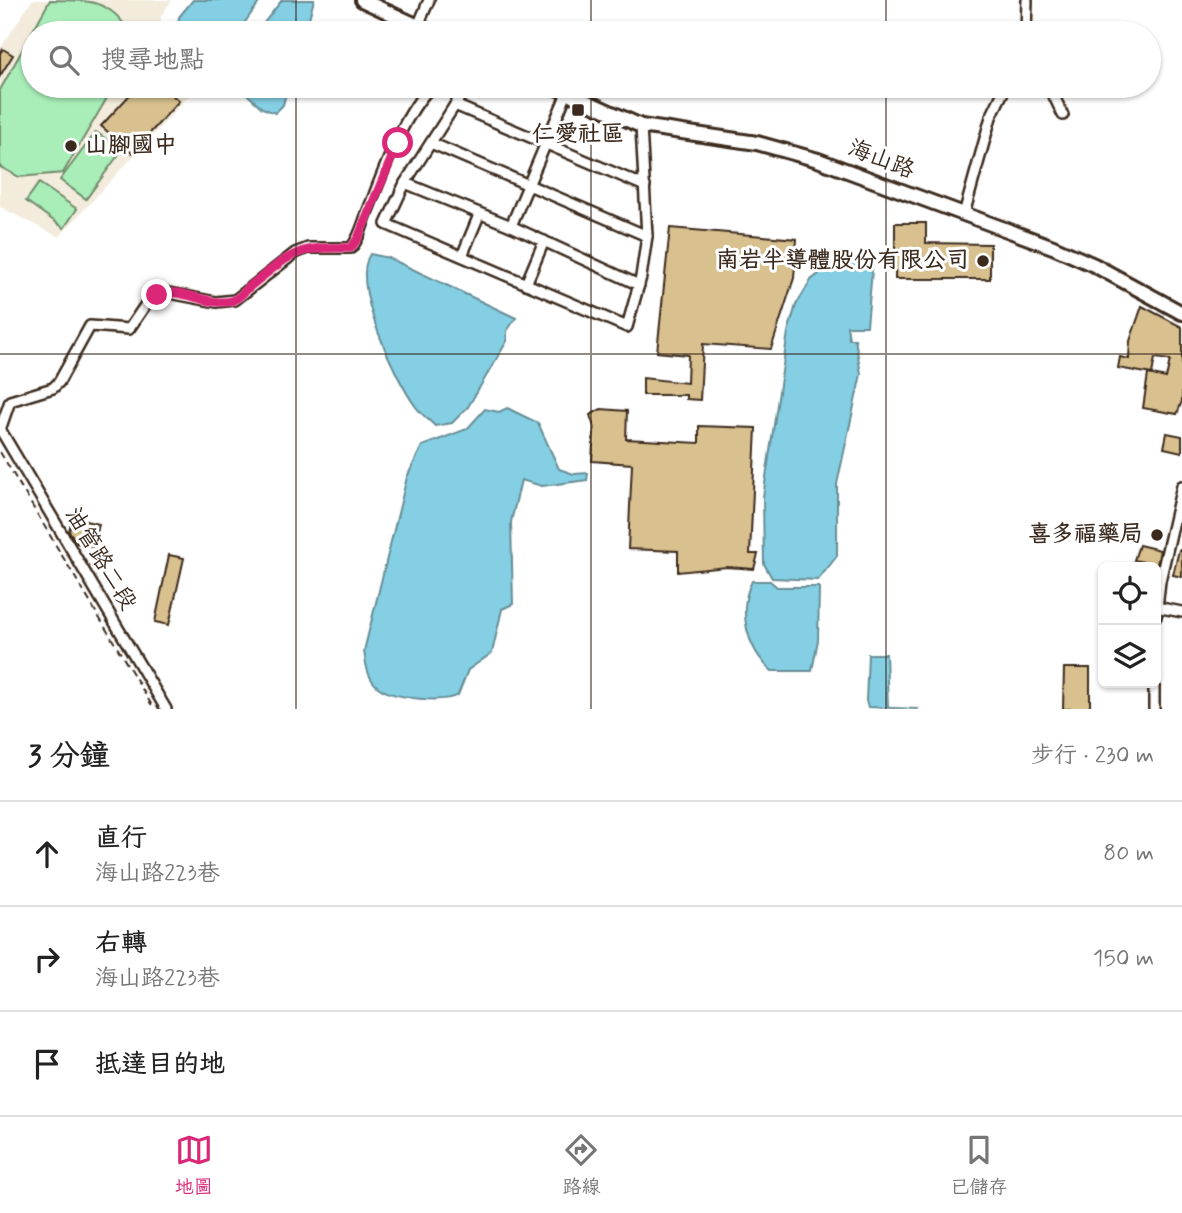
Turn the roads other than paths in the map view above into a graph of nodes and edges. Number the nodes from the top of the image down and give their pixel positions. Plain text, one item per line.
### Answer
1 (362, 0) edge
2 (429, 0) edge
3 (1027, 0) edge
4 (407, 21) edge
5 (420, 21) edge
6 (1026, 21) edge
7 (423, 98) edge
8 (459, 98) edge
9 (565, 98) edge
10 (578, 98) edge
11 (1000, 98) edge
12 (1055, 98) edge
13 (455, 105) junction
14 (1063, 114) dead end
15 (641, 126) junction
16 (431, 144) junction
17 (545, 144) junction
18 (405, 183) junction
19 (528, 185) junction
20 (645, 186) junction
21 (964, 214) junction
22 (479, 215) junction
23 (511, 226) junction
24 (648, 236) junction
25 (544, 241) junction
26 (462, 256) junction
27 (526, 284) junction
28 (639, 285) junction
29 (1182, 313) edge
30 (0, 430) edge
31 (1182, 486) edge
32 (1161, 584) edge
33 (1161, 608) edge
34 (1182, 612) edge
35 (1154, 688) edge
36 (166, 709) edge
37 (1154, 709) edge

1 - 4 main road
2 - 5 street
3 - 6 street
7 - 30 street
8 - 13 street
9 - 17 street
10 - 15 main road, 海山路
11 - 21 street
12 - 14 street
13 - 16 street
13 - 17 street
15 - 20 street
15 - 21 main road, 海山路
16 - 18 street
16 - 19 street
17 - 19 street
17 - 20 street
18 - 22 street
18 - 26 street
19 - 23 street
19 - 24 street
20 - 24 street
21 - 29 main road, 海山路
22 - 23 street
22 - 26 street
23 - 25 street
24 - 28 street
25 - 27 street
25 - 28 street
26 - 27 street
27 - 28 street
30 - 36 street, 油管路二段
31 - 32 street
33 - 34 street
35 - 37 street

